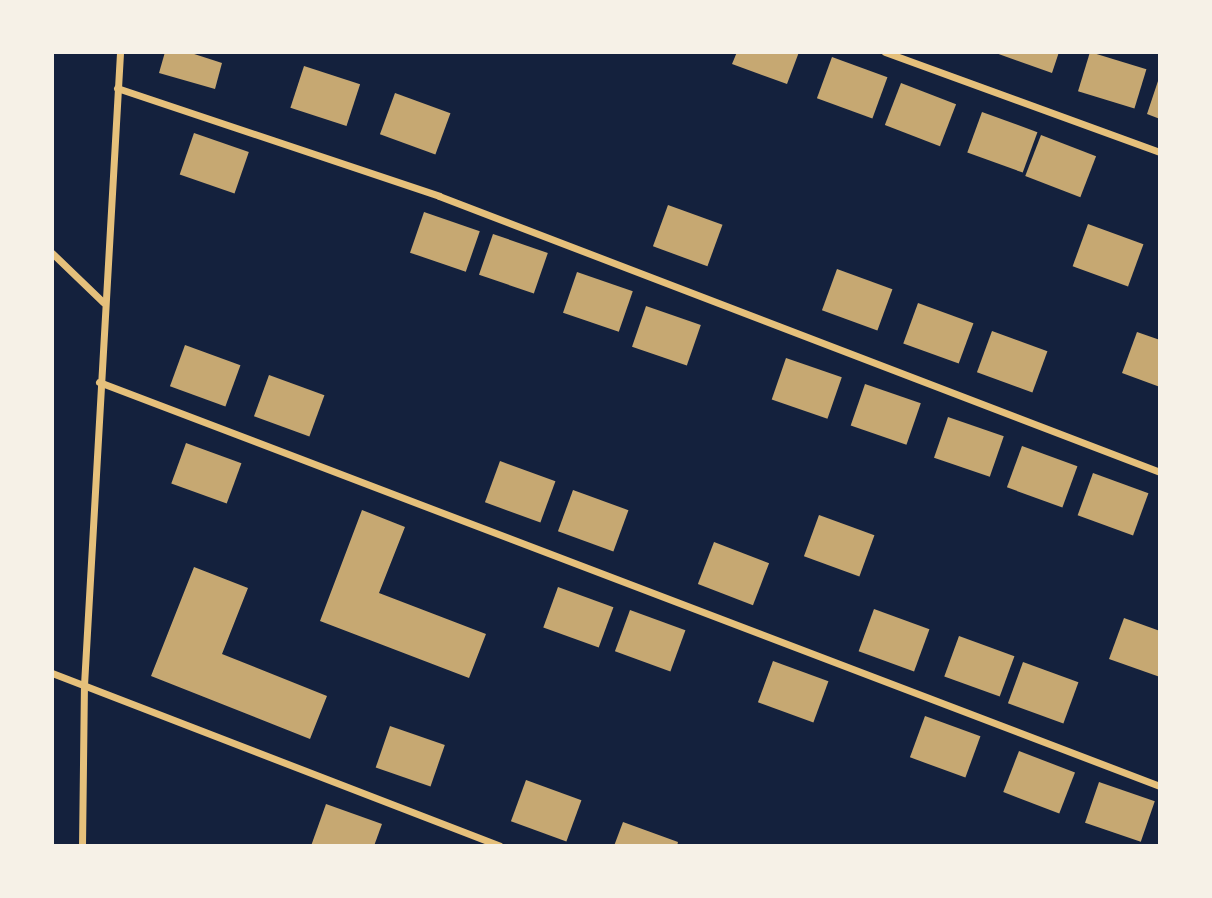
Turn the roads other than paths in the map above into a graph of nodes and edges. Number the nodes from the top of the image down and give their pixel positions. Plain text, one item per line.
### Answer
1 (120, 52) edge
2 (886, 52) edge
3 (117, 88) junction
4 (1160, 152) edge
5 (52, 254) edge
6 (103, 302) junction
7 (99, 382) junction
8 (1160, 472) edge
9 (52, 673) edge
10 (84, 685) junction
11 (1160, 786) edge
12 (82, 845) edge
13 (500, 845) edge

1 - 3 street
2 - 4 street
3 - 6 street
3 - 8 street
5 - 6 street
6 - 7 street
7 - 10 street
7 - 11 street
9 - 10 street
10 - 12 street
10 - 13 street

